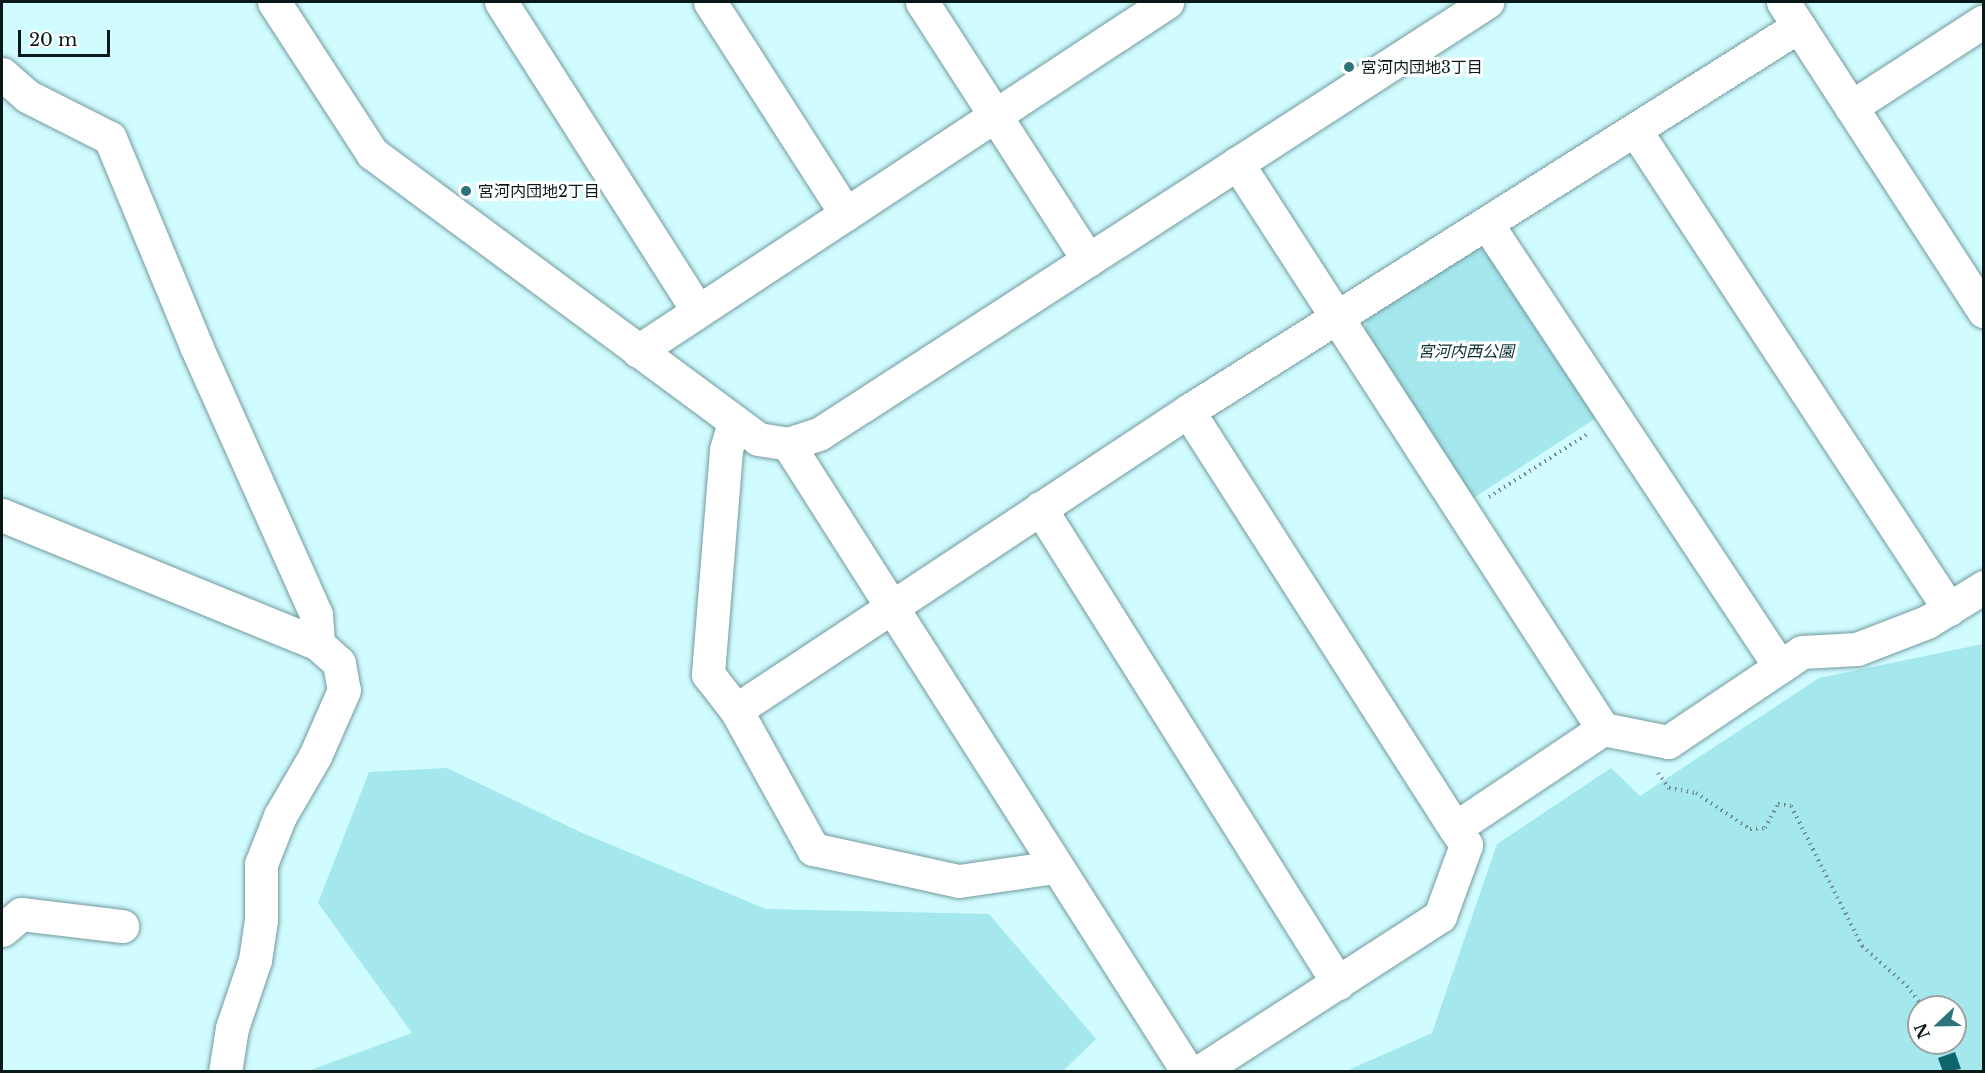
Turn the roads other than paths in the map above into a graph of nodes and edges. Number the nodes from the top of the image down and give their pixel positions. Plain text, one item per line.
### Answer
1 (274, 2) edge
2 (501, 2) edge
3 (710, 2) edge
4 (922, 2) edge
5 (1487, 2) edge
6 (1151, 6) edge
7 (1791, 14) edge
8 (1983, 21) edge
9 (2, 74) edge
10 (1851, 107) junction
11 (995, 115) junction
12 (1635, 130) junction
13 (1237, 163) junction
14 (846, 214) junction
15 (1486, 224) junction
16 (1088, 260) junction
17 (698, 311) junction
18 (1983, 312) edge
19 (1338, 319) junction
20 (638, 351) junction
21 (1188, 411) junction
22 (734, 422) junction
23 (788, 444) junction
24 (1040, 508) junction
25 (2, 515) edge
26 (1983, 586) edge
27 (889, 606) junction
28 (1949, 609) junction
29 (318, 644) junction
30 (1780, 667) junction
31 (736, 710) junction
32 (1603, 729) junction
33 (1455, 828) junction
34 (1056, 867) junction
35 (122, 926) dead end
36 (2, 930) edge
37 (1338, 983) junction
38 (225, 1071) edge
39 (1188, 1071) edge
40 (1199, 1071) edge

1 - 20 street
2 - 17 street
3 - 14 street
4 - 11 street
5 - 13 street
6 - 11 street
7 - 10 street
7 - 12 street
8 - 10 street
9 - 29 street
10 - 18 street
11 - 14 street
11 - 16 street
12 - 15 street
12 - 28 street
13 - 16 street
13 - 19 street
14 - 17 street
15 - 19 street
15 - 30 street
16 - 23 street
17 - 20 street
19 - 21 street
19 - 32 street
20 - 22 street
21 - 24 street
21 - 33 street
22 - 23 street
22 - 31 street
23 - 27 street
24 - 27 street
24 - 37 street
25 - 29 street
26 - 28 street
27 - 31 street
27 - 34 street
28 - 30 street
29 - 38 street
30 - 32 street
31 - 34 street
32 - 33 street
33 - 37 street
34 - 39 street
35 - 36 street
37 - 40 street

